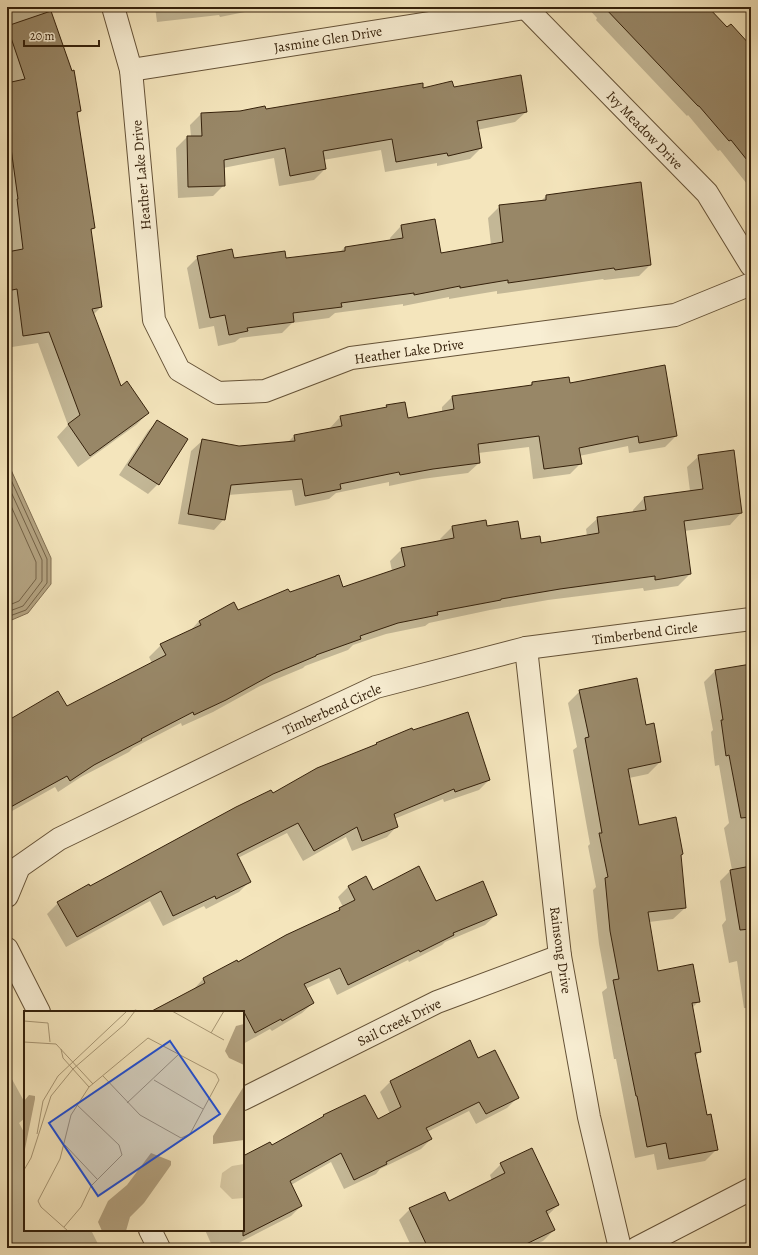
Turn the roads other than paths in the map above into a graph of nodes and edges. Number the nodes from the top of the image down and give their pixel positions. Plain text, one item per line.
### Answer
1 (113, 7) edge
2 (525, 7) edge
3 (131, 70) junction
4 (751, 265) edge
5 (751, 284) edge
6 (751, 619) edge
7 (526, 648) junction
8 (7, 896) edge
9 (7, 949) edge
10 (560, 956) junction
11 (38, 1011) edge
12 (244, 1098) edge
13 (751, 1189) edge
14 (150, 1231) edge
15 (159, 1248) edge
16 (620, 1248) edge
17 (637, 1248) edge

1 - 3 street, Heather Lake Drive
2 - 3 street, Jasmine Glen Drive
2 - 4 street, Ivy Meadow Drive
3 - 5 street, Heather Lake Drive
6 - 7 street, Timberbend Circle
7 - 8 street, Timberbend Circle
7 - 10 street, Rainsong Drive
9 - 11 street
10 - 12 street, Sail Creek Drive
10 - 16 street, Rainsong Drive
13 - 17 street
14 - 15 street

